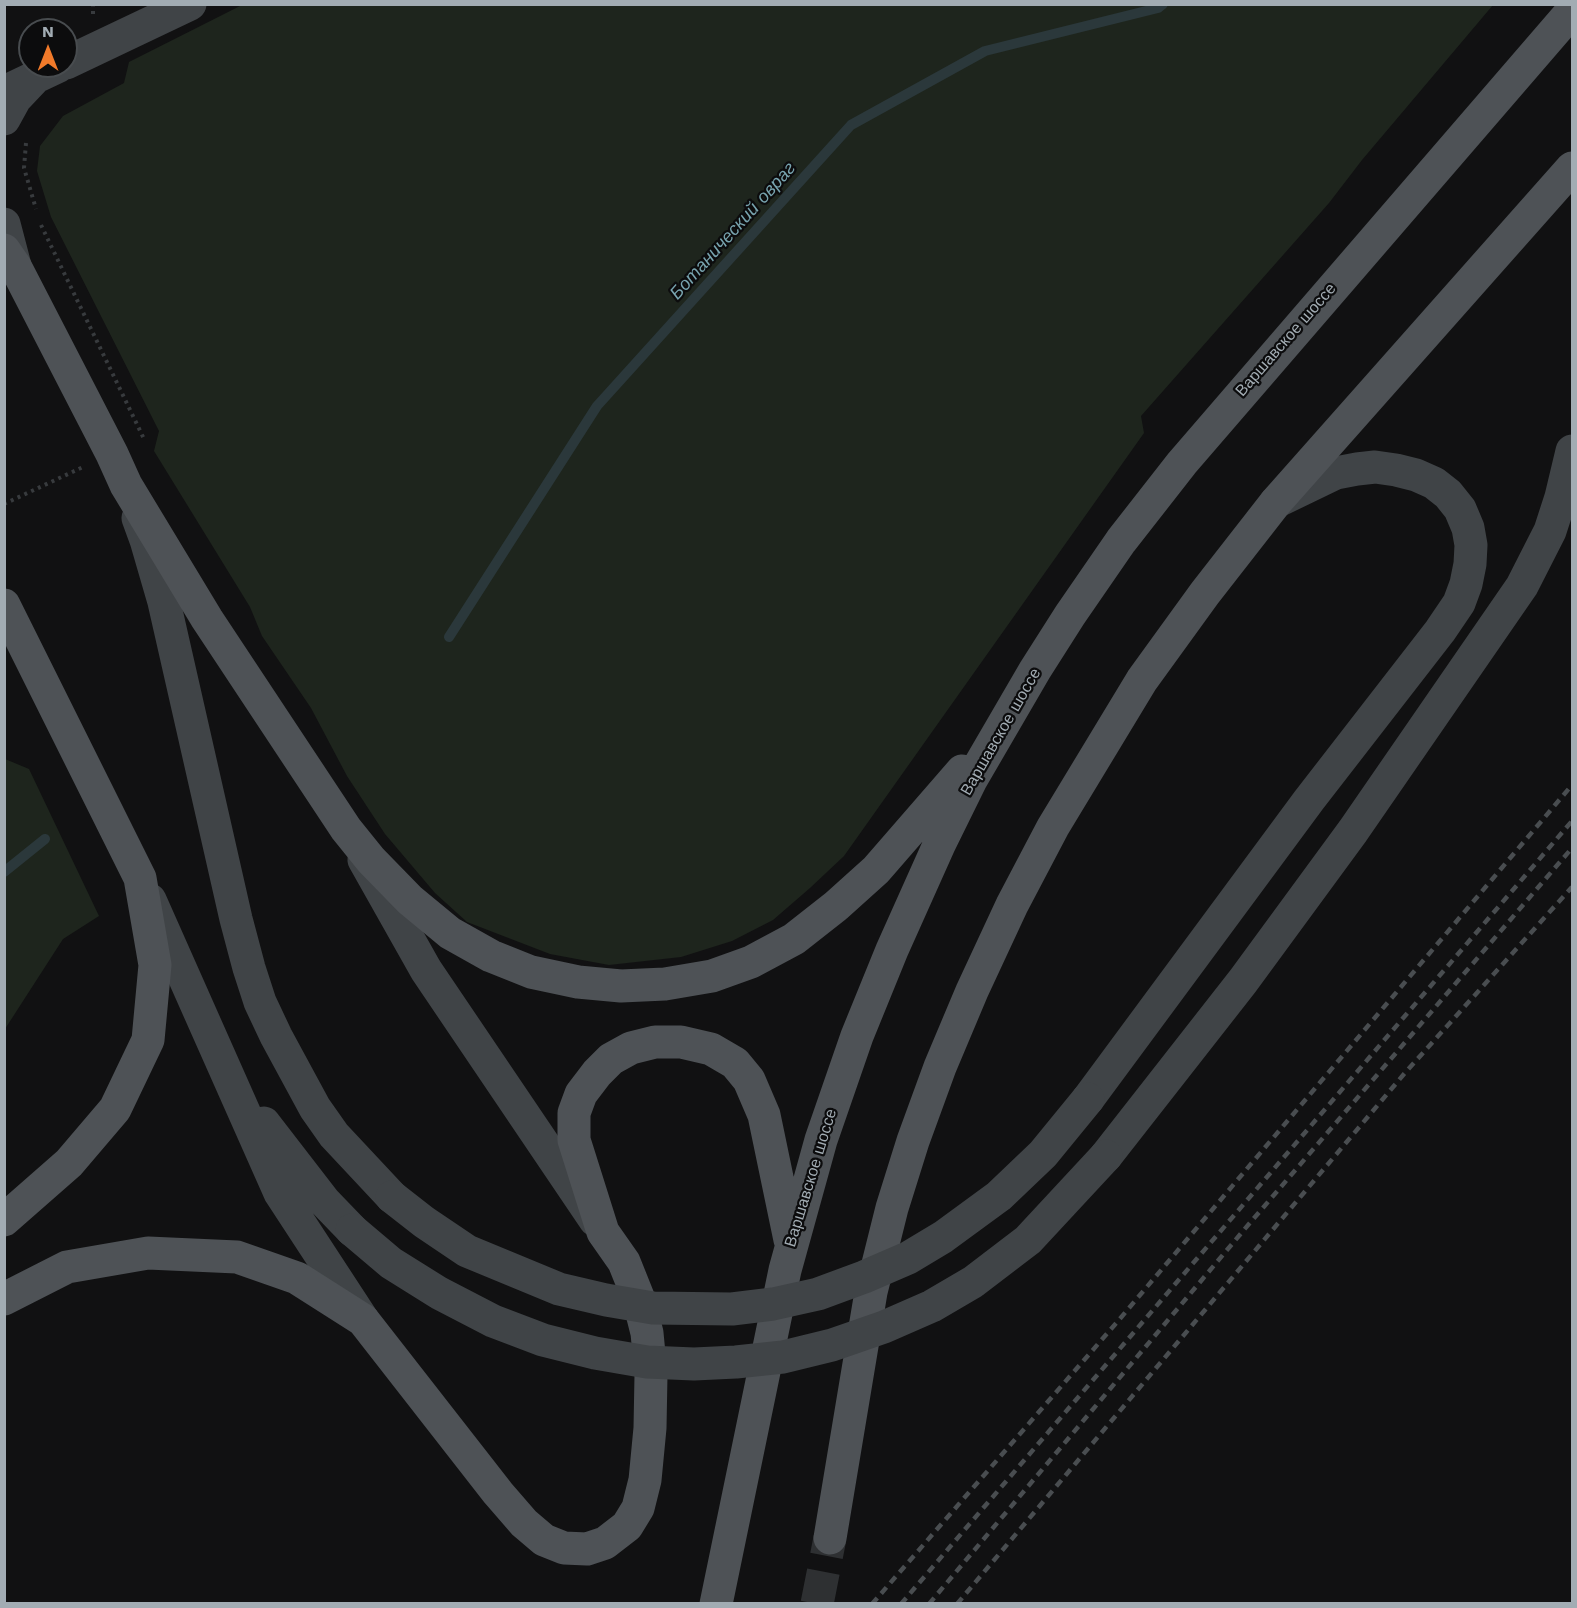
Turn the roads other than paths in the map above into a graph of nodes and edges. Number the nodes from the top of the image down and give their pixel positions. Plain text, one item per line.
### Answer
1 (190, 4) edge
2 (1572, 11) edge
3 (78, 57) edge
4 (32, 79) edge
5 (15, 127) edge
6 (1572, 168) edge
7 (4, 224) edge
8 (10, 258) edge
9 (1572, 451) edge
10 (126, 485) junction
11 (1276, 502) junction
12 (4, 605) edge
13 (1015, 707) junction
14 (346, 829) junction
15 (140, 878) junction
16 (214, 1046) junction
17 (4, 1220) edge
18 (603, 1232) junction
19 (791, 1244) junction
20 (4, 1299) edge
21 (363, 1320) junction
22 (830, 1538) tunnel mouth
23 (716, 1604) edge

1 - 3 street
2 - 13 main road, Варшавское шоссе
4 - 5 street
6 - 11 main road
7 - 8 street
8 - 10 main road
9 - 16 street, bridge
10 - 11 street, bridge
10 - 14 main road
11 - 22 main road
12 - 15 main road
13 - 14 main road
13 - 19 main road, Варшавское шоссе
14 - 18 street
15 - 16 street
15 - 17 main road
16 - 21 street
18 - 19 main road
18 - 21 main road
19 - 23 main road, Варшавское шоссе
20 - 21 main road

